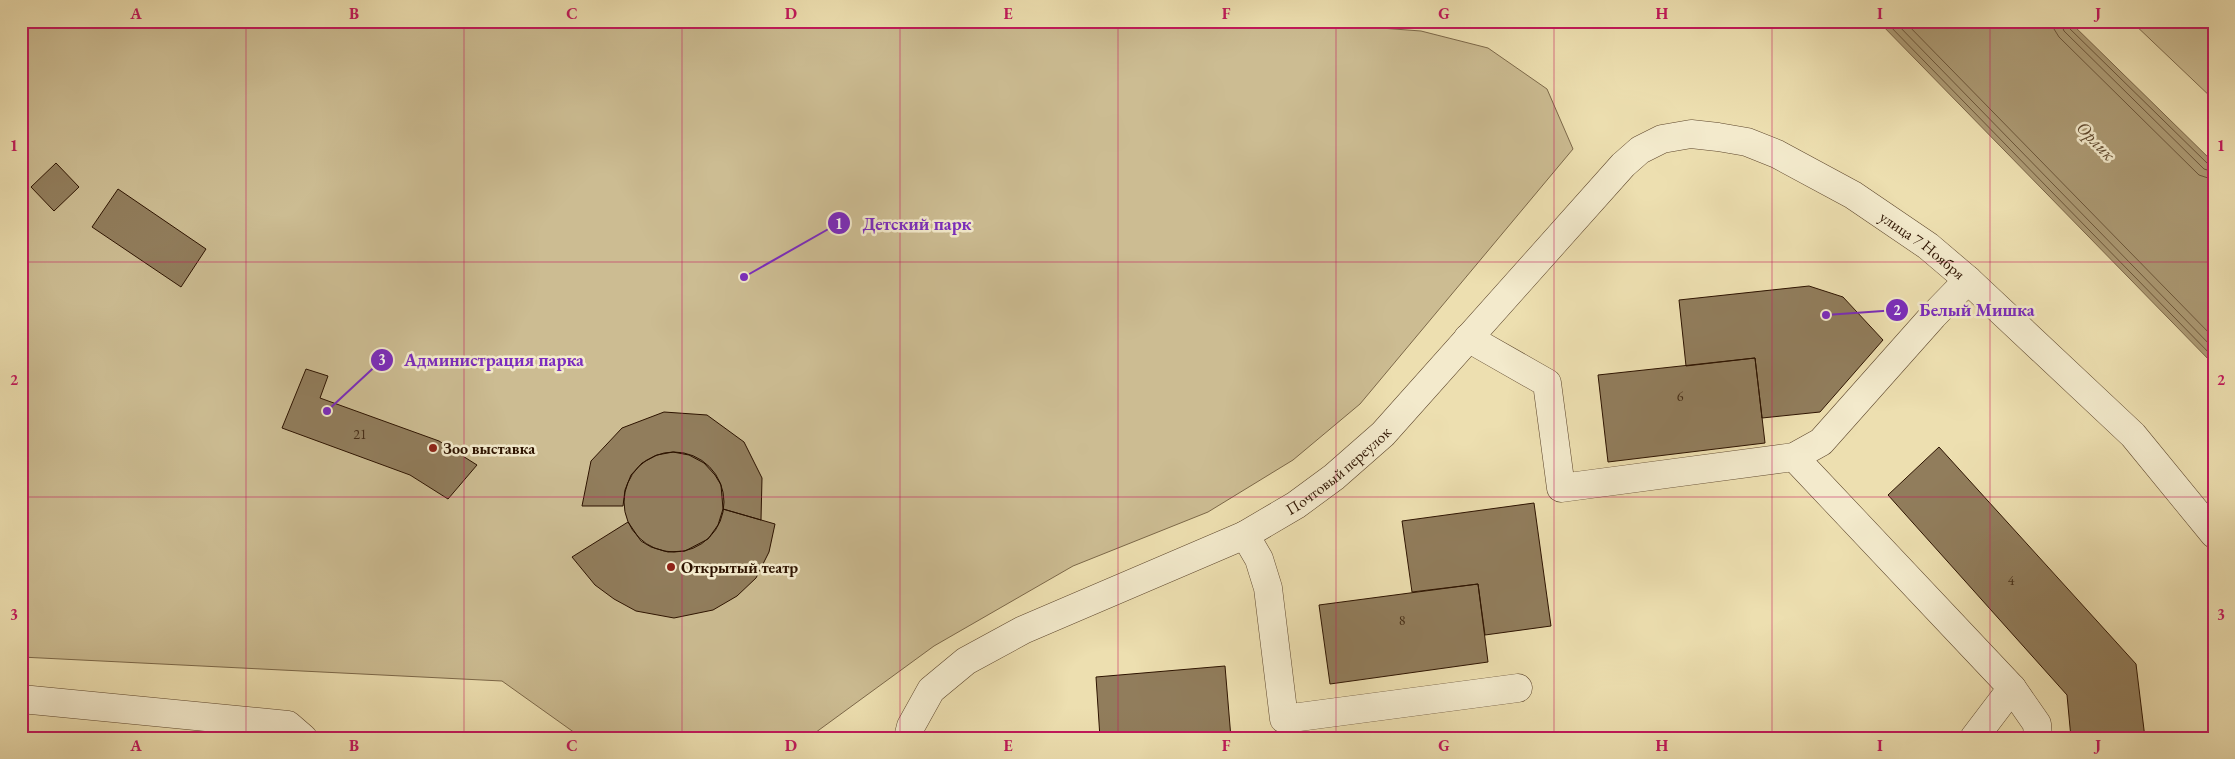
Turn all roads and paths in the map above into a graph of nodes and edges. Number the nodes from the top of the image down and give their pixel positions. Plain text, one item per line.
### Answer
1 (1662, 139) joint
2 (1968, 280) junction
3 (1468, 338) junction
4 (1794, 457) junction
5 (2214, 534) edge
6 (1245, 535) junction
7 (1518, 688) dead end
8 (2012, 688) junction
9 (21, 698) edge
10 (1286, 729) edge
11 (295, 731) edge
12 (908, 738) edge
13 (1974, 738) edge
14 (2038, 738) edge

1 - 2 street, улица 7 Ноября
1 - 3 street, Почтовый переулок
2 - 4 street
2 - 5 street, улица 7 Ноября
3 - 4 street
3 - 6 street, Почтовый переулок
4 - 8 street
6 - 10 street
6 - 12 street, Почтовый переулок
7 - 10 street
8 - 13 street
8 - 14 street
9 - 11 street

